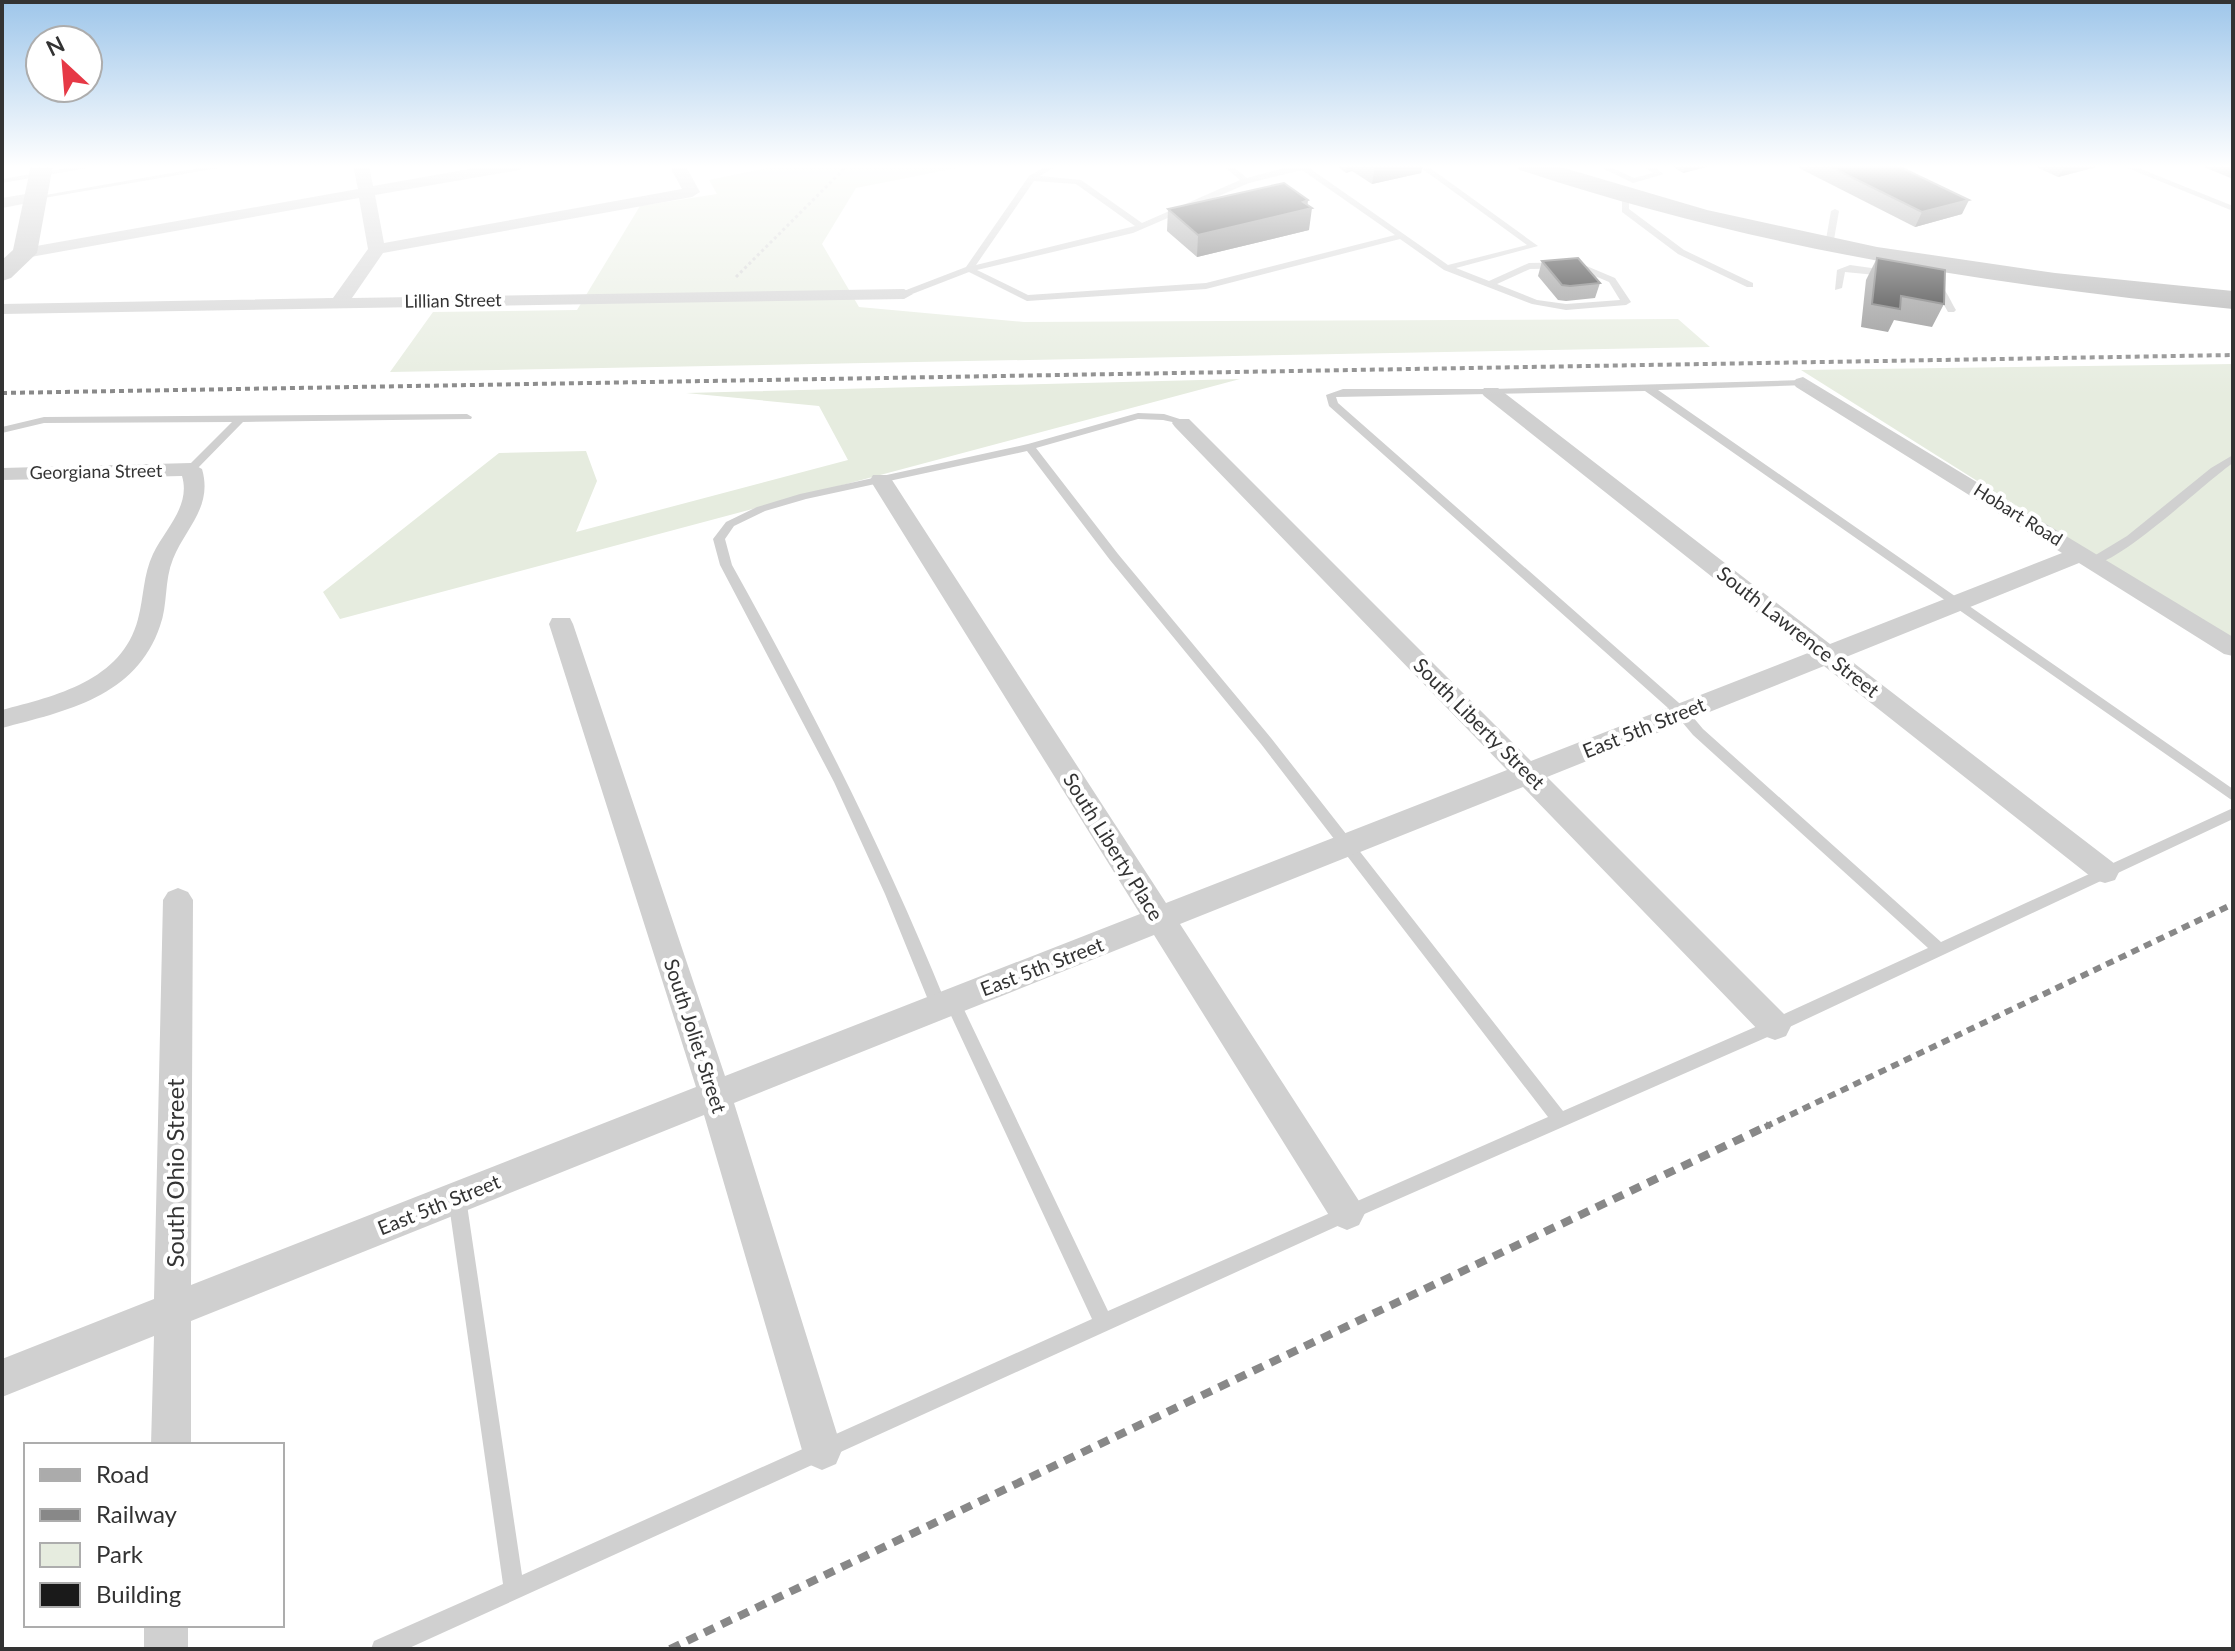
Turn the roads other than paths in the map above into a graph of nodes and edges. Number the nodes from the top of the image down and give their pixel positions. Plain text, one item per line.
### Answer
1 (27, 242) edge
2 (87, 242) edge
3 (376, 242) edge
4 (415, 242) edge
5 (988, 242) edge
6 (1077, 242) edge
7 (1378, 242) edge
8 (1411, 242) edge
9 (1528, 242) edge
10 (1666, 242) edge
11 (1814, 242) edge
12 (1829, 245) joint
13 (377, 249) junction
14 (25, 253) junction
15 (1447, 268) junction
16 (969, 269) junction
17 (2, 273) edge
18 (1926, 274) junction
19 (1903, 276) edge
20 (1490, 284) junction
21 (1750, 285) dead end
22 (1838, 288) dead end
23 (904, 294) joint
24 (2233, 300) edge
25 (339, 303) junction
26 (2, 309) edge
27 (1951, 310) dead end
28 (1803, 383) joint
29 (1648, 388) junction
30 (1491, 392) junction
31 (467, 417) dead end
32 (240, 419) junction
33 (1182, 423) joint
34 (2, 430) edge
35 (1030, 447) junction
36 (2233, 458) edge
37 (191, 469) junction
38 (2, 474) edge
39 (881, 480) junction
40 (2087, 558) junction
41 (1959, 605) junction
42 (561, 624) dead end
43 (2233, 648) edge
44 (1827, 655) junction
45 (1682, 713) junction
46 (2, 719) edge
47 (1529, 774) junction
48 (2233, 796) edge
49 (2233, 813) edge
50 (1347, 846) junction
51 (2105, 872) junction
52 (178, 900) dead end
53 (1160, 920) junction
54 (1939, 949) junction
55 (945, 1005) junction
56 (1775, 1026) junction
57 (715, 1095) junction
58 (1560, 1120) junction
59 (457, 1197) junction
60 (1347, 1213) junction
61 (175, 1309) junction
62 (1104, 1323) junction
63 (2, 1378) edge
64 (171, 1443) edge
65 (822, 1450) junction
66 (514, 1590) junction
67 (166, 1627) edge
68 (166, 1649) edge
69 (382, 1649) edge

1 - 14 main road
2 - 14 street
3 - 13 street
4 - 13 street
5 - 16 lane
6 - 16 lane
7 - 16 lane
8 - 15 lane
9 - 15 lane
10 - 21 lane
11 - 12 main road
12 - 18 main road
13 - 25 street
14 - 17 main road
15 - 20 lane
16 - 23 lane
18 - 24 main road
18 - 27 lane
19 - 22 lane
20 - 20 lane
23 - 25 street, Lillian Street
25 - 26 street, Lillian Street
28 - 29 lane
28 - 40 street, Hobart Road
29 - 30 lane
29 - 41 lane
30 - 44 street, South Lawrence Street
30 - 45 lane
31 - 32 lane
32 - 34 lane
32 - 37 lane
33 - 35 lane
33 - 47 street, South Liberty Street
35 - 39 lane
35 - 50 lane
36 - 40 lane
37 - 38 street, Georgiana Street
37 - 46 street
39 - 53 street, South Liberty Place
39 - 55 lane
40 - 41 street, East 5th Street
40 - 43 street, Hobart Road
41 - 44 street, East 5th Street
41 - 48 lane
42 - 57 street, South Joliet Street
44 - 45 street, East 5th Street
44 - 51 street, South Lawrence Street
45 - 47 street, East 5th Street
45 - 54 lane
47 - 50 street, East 5th Street
47 - 56 street, South Liberty Street
49 - 51 lane
50 - 53 street, East 5th Street
50 - 58 lane
51 - 54 lane
52 - 61 street, South Ohio Street
53 - 55 street, East 5th Street
53 - 60 street, South Liberty Place
54 - 56 lane
55 - 57 street, East 5th Street
55 - 62 lane
56 - 58 lane
57 - 59 street, East 5th Street
57 - 65 street, South Joliet Street
58 - 60 lane
59 - 61 street, East 5th Street
59 - 66 lane
60 - 62 lane
61 - 63 street, East 5th Street
61 - 64 street, South Ohio Street
62 - 65 lane
65 - 66 lane
66 - 69 lane
67 - 68 street

